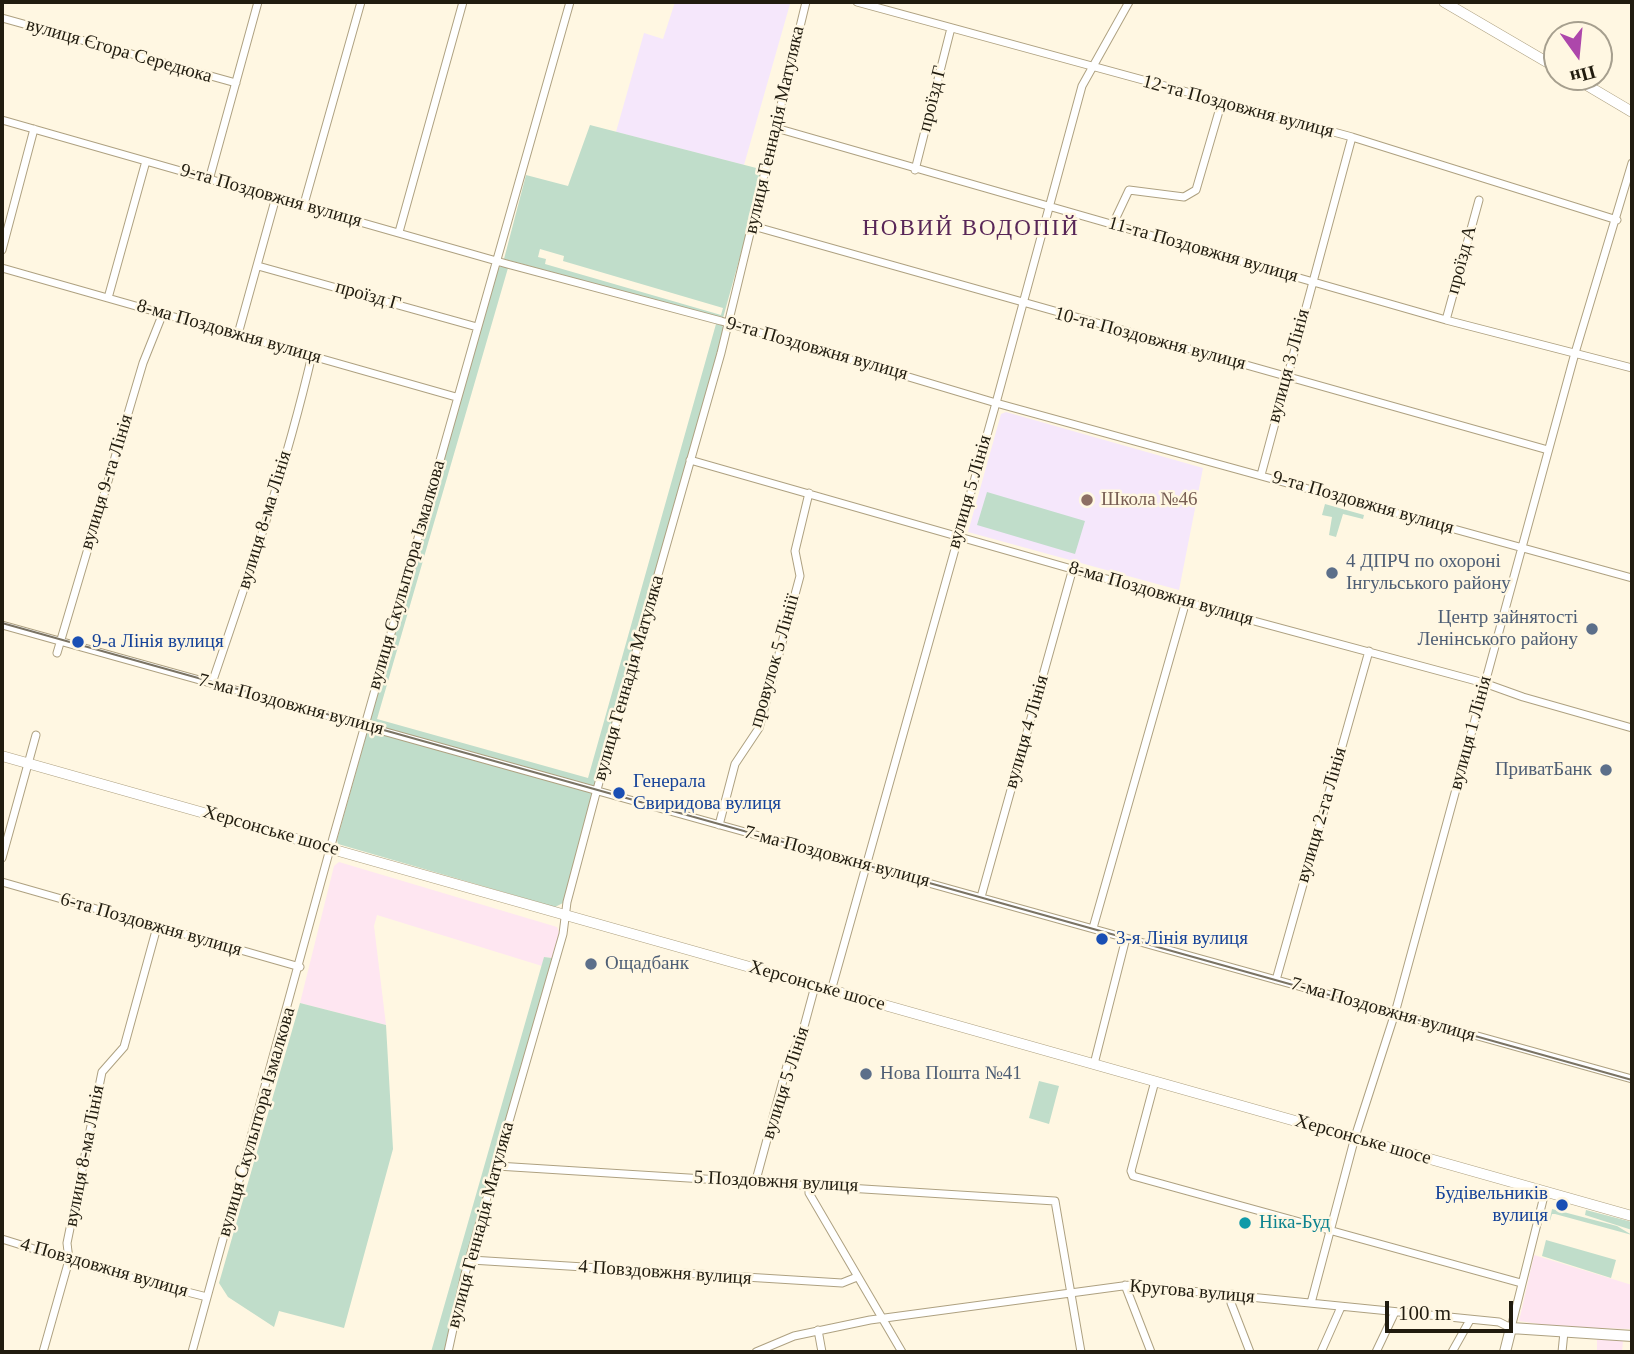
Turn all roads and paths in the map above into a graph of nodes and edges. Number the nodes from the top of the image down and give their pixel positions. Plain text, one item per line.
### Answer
1 (258, 2) edge
2 (361, 2) edge
3 (463, 2) edge
4 (570, 2) edge
5 (806, 2) edge
6 (858, 2) edge
7 (1129, 2) edge
8 (1444, 2) edge
9 (2, 18) edge
10 (951, 29) junction
11 (1543, 60) edge
12 (1090, 68) junction
13 (236, 83) junction
14 (1597, 91) edge
15 (1222, 102) junction
16 (1632, 112) edge
17 (2, 120) edge
18 (776, 128) junction
19 (34, 129) junction
20 (1352, 137) junction
21 (145, 161) junction
22 (1632, 163) edge
23 (915, 170) junction
24 (209, 180) junction
25 (276, 197) junction
26 (1479, 200) dead end
27 (304, 204) junction
28 (1049, 207) junction
29 (1617, 220) junction
30 (1113, 224) junction
31 (753, 226) junction
32 (399, 232) junction
33 (2, 250) edge
34 (496, 259) junction
35 (258, 266) junction
36 (2, 268) edge
37 (1311, 281) junction
38 (108, 298) junction
39 (1023, 304) junction
40 (163, 313) junction
41 (1446, 320) junction
42 (728, 323) junction
43 (477, 327) junction
44 (238, 334) junction
45 (1575, 353) junction
46 (312, 355) junction
47 (1632, 369) edge
48 (1287, 376) junction
49 (456, 397) junction
50 (996, 403) junction
51 (1548, 450) junction
52 (690, 460) junction
53 (1261, 475) junction
54 (809, 493) junction
55 (958, 535) junction
56 (1521, 547) junction
57 (1073, 568) junction
58 (1632, 578) edge
59 (1186, 601) junction
60 (2, 625) edge
61 (59, 642) junction
62 (1368, 651) junction
63 (57, 653) dead end
64 (212, 683) junction
65 (1484, 683) junction
66 (365, 725) junction
67 (1632, 728) edge
68 (36, 735) dead end
69 (2, 756) edge
70 (29, 764) junction
71 (596, 792) junction
72 (719, 825) junction
73 (330, 848) junction
74 (2, 858) edge
75 (867, 865) junction
76 (2, 883) edge
77 (981, 897) junction
78 (565, 914) junction
79 (156, 927) junction
80 (1093, 928) junction
81 (1126, 938) junction
82 (300, 967) junction
83 (1276, 980) junction
84 (815, 986) junction
85 (831, 991) junction
86 (1395, 1013) junction
87 (1094, 1064) junction
88 (1632, 1079) edge
89 (1155, 1081) junction
90 (1355, 1137) junction
91 (497, 1166) junction
92 (756, 1180) junction
93 (809, 1183) junction
94 (1545, 1192) junction
95 (1632, 1216) edge
96 (1330, 1231) junction
97 (2, 1239) edge
98 (69, 1260) junction
99 (471, 1260) junction
100 (857, 1277) junction
101 (1521, 1283) junction
102 (1125, 1285) junction
103 (1070, 1292) junction
104 (1232, 1294) junction
105 (207, 1297) junction
106 (1311, 1303) junction
107 (1341, 1307) junction
108 (1395, 1312) junction
109 (883, 1319) junction
110 (1469, 1320) junction
111 (1511, 1328) junction
112 (818, 1330) junction
113 (1564, 1332) junction
114 (1632, 1336) edge
115 (43, 1352) edge
116 (192, 1352) edge
117 (447, 1352) edge
118 (756, 1352) edge
119 (822, 1352) edge
120 (902, 1352) edge
121 (1081, 1352) edge
122 (1151, 1352) edge
123 (1250, 1352) edge
124 (1321, 1352) edge
125 (1376, 1352) edge
126 (1452, 1352) edge
127 (1505, 1352) edge
128 (1562, 1352) edge

1 - 13 street
2 - 27 street
3 - 32 street
4 - 34 street, вулиця Скульптора Ізмалкова
5 - 18 street, вулиця Геннадія Матуляка
6 - 10 street, 12-та Поздовжня вулиця
7 - 12 street, вулиця 5 Лінія
8 - 11 main road
9 - 13 street, вулиця Єгора Середюка
10 - 12 street, 12-та Поздовжня вулиця
10 - 23 street, проїзд Г
12 - 15 street, 12-та Поздовжня вулиця
12 - 28 street, вулиця 5 Лінія
13 - 24 street
14 - 16 main road
15 - 20 street, 12-та Поздовжня вулиця
15 - 30 street
17 - 19 street, 9-та Поздовжня вулиця
18 - 23 street, 11-та Поздовжня вулиця
18 - 31 street, вулиця Геннадія Матуляка
19 - 21 street, 9-та Поздовжня вулиця
19 - 33 street
20 - 29 street, 12-та Поздовжня вулиця
20 - 37 street, вулиця 3 Лінія
21 - 24 street, 9-та Поздовжня вулиця
21 - 38 street
22 - 29 street, вулиця 1 Лінія
23 - 28 street, 11-та Поздовжня вулиця
24 - 25 street, 9-та Поздовжня вулиця
25 - 27 street, 9-та Поздовжня вулиця
25 - 35 street
26 - 41 street, проїзд А
27 - 32 street, 9-та Поздовжня вулиця
28 - 30 street, 11-та Поздовжня вулиця
28 - 39 street, вулиця 5 Лінія
29 - 45 street, вулиця 1 Лінія
30 - 37 street, 11-та Поздовжня вулиця
31 - 39 street, 10-та Поздовжня вулиця
31 - 42 street, вулиця Геннадія Матуляка
32 - 34 street, 9-та Поздовжня вулиця
34 - 42 street, 9-та Поздовжня вулиця
34 - 43 street, вулиця Скульптора Ізмалкова
35 - 43 street, проїзд Г
35 - 44 street
36 - 38 street, 8-ма Поздовжня вулиця
37 - 41 street, 11-та Поздовжня вулиця
37 - 48 street, вулиця 3 Лінія
38 - 40 street, 8-ма Поздовжня вулиця
39 - 48 street, 10-та Поздовжня вулиця
39 - 50 street, вулиця 5 Лінія
40 - 44 street, 8-ма Поздовжня вулиця
40 - 61 street, вулиця 9-та Лінія
41 - 45 street, 11-та Поздовжня вулиця
42 - 50 street, 9-та Поздовжня вулиця
42 - 52 street, вулиця Геннадія Матуляка
43 - 49 street, вулиця Скульптора Ізмалкова
44 - 46 street, 8-ма Поздовжня вулиця
45 - 47 street, 11-та Поздовжня вулиця
45 - 51 street, вулиця 1 Лінія
46 - 49 street, 8-ма Поздовжня вулиця
46 - 64 street, вулиця 8-ма Лінія
48 - 51 street, 10-та Поздовжня вулиця
48 - 53 street, вулиця 3 Лінія
49 - 66 street, вулиця Скульптора Ізмалкова
50 - 53 street, 9-та Поздовжня вулиця
50 - 55 street, вулиця 5 Лінія
51 - 56 street, вулиця 1 Лінія
52 - 54 street, 8-ма Поздовжня вулиця
52 - 71 street, вулиця Геннадія Матуляка
53 - 56 street, 9-та Поздовжня вулиця
54 - 55 street, 8-ма Поздовжня вулиця
54 - 72 street, провулок 5 Лініії
55 - 57 street, 8-ма Поздовжня вулиця
55 - 75 street, вулиця 5 Лінія
56 - 58 street, 9-та Поздовжня вулиця
56 - 65 street, вулиця 1 Лінія
57 - 59 street, 8-ма Поздовжня вулиця
57 - 77 street, вулиця 4 Лінія
59 - 62 street, 8-ма Поздовжня вулиця
59 - 80 street
60 - 61 street, 7-ма Поздовжня вулиця
61 - 63 street, вулиця 9-та Лінія
61 - 64 street, 7-ма Поздовжня вулиця
62 - 65 street, 8-ма Поздовжня вулиця
62 - 83 street, вулиця 2-га Лінія
64 - 66 street, 7-ма Поздовжня вулиця
65 - 67 street, 8-ма Поздовжня вулиця
65 - 86 street, вулиця 1 Лінія
66 - 71 street, 7-ма Поздовжня вулиця
66 - 73 street, вулиця Скульптора Ізмалкова
68 - 70 street
69 - 70 main road, Херсонське шосе
70 - 73 main road, Херсонське шосе
70 - 74 street
71 - 72 street, 7-ма Поздовжня вулиця
71 - 78 street, вулиця Геннадія Матуляка
72 - 75 street, 7-ма Поздовжня вулиця
73 - 78 main road, Херсонське шосе
73 - 82 street, вулиця Скульптора Ізмалкова
75 - 77 street, 7-ма Поздовжня вулиця
75 - 85 street, вулиця 5 Лінія
76 - 79 street, 6-та Поздовжня вулиця
77 - 80 street, 7-ма Поздовжня вулиця
78 - 84 main road, Херсонське шосе
78 - 91 street, вулиця Геннадія Матуляка
79 - 82 street, 6-та Поздовжня вулиця
79 - 98 street, вулиця 8-ма Лінія
80 - 81 street, 7-ма Поздовжня вулиця
81 - 83 street, 7-ма Поздовжня вулиця
81 - 87 street
82 - 105 street, вулиця Скульптора Ізмалкова
83 - 86 street, 7-ма Поздовжня вулиця
84 - 85 main road, Херсонське шосе
84 - 92 street, вулиця 5 Лінія
85 - 87 main road, Херсонське шосе
86 - 88 street, 7-ма Поздовжня вулиця
86 - 90 street, вулиця 1 Лінія
87 - 89 main road, Херсонське шосе
89 - 90 main road, Херсонське шосе
89 - 96 street
90 - 94 main road, Херсонське шосе
90 - 96 street, вулиця 1 Лінія
91 - 92 street, 5 Поздовжня вулиця
91 - 99 street, вулиця Геннадія Матуляка
92 - 93 street, 5 Поздовжня вулиця
93 - 100 street
93 - 103 street, 5 Поздовжня вулиця
94 - 95 main road, Херсонське шосе
94 - 101 street
96 - 101 street
96 - 106 street, вулиця 1 Лінія
97 - 98 street, 4 Повздовжня вулиця
98 - 105 street, 4 Повздовжня вулиця
98 - 115 street, вулиця 8-ма Лінія
99 - 100 street, 4 Повздовжня вулиця
99 - 117 street, вулиця Геннадія Матуляка
100 - 109 street
101 - 111 street
102 - 103 street, Кругова вулиця
102 - 104 street, Кругова вулиця
102 - 122 street
103 - 109 street, Кругова вулиця
103 - 121 street
104 - 106 street, Кругова вулиця
104 - 123 street
105 - 116 street, вулиця Скульптора Ізмалкова
106 - 107 street, Кругова вулиця
107 - 108 street, Кругова вулиця
107 - 124 street
108 - 110 street, Кругова вулиця
108 - 125 street
109 - 112 street, Кругова вулиця
109 - 120 street
110 - 111 street, Кругова вулиця
110 - 126 street
111 - 113 main road, Кругова вулиця
111 - 127 main road
112 - 118 street, Кругова вулиця
112 - 119 street
113 - 114 main road, Кругова вулиця
113 - 128 street

